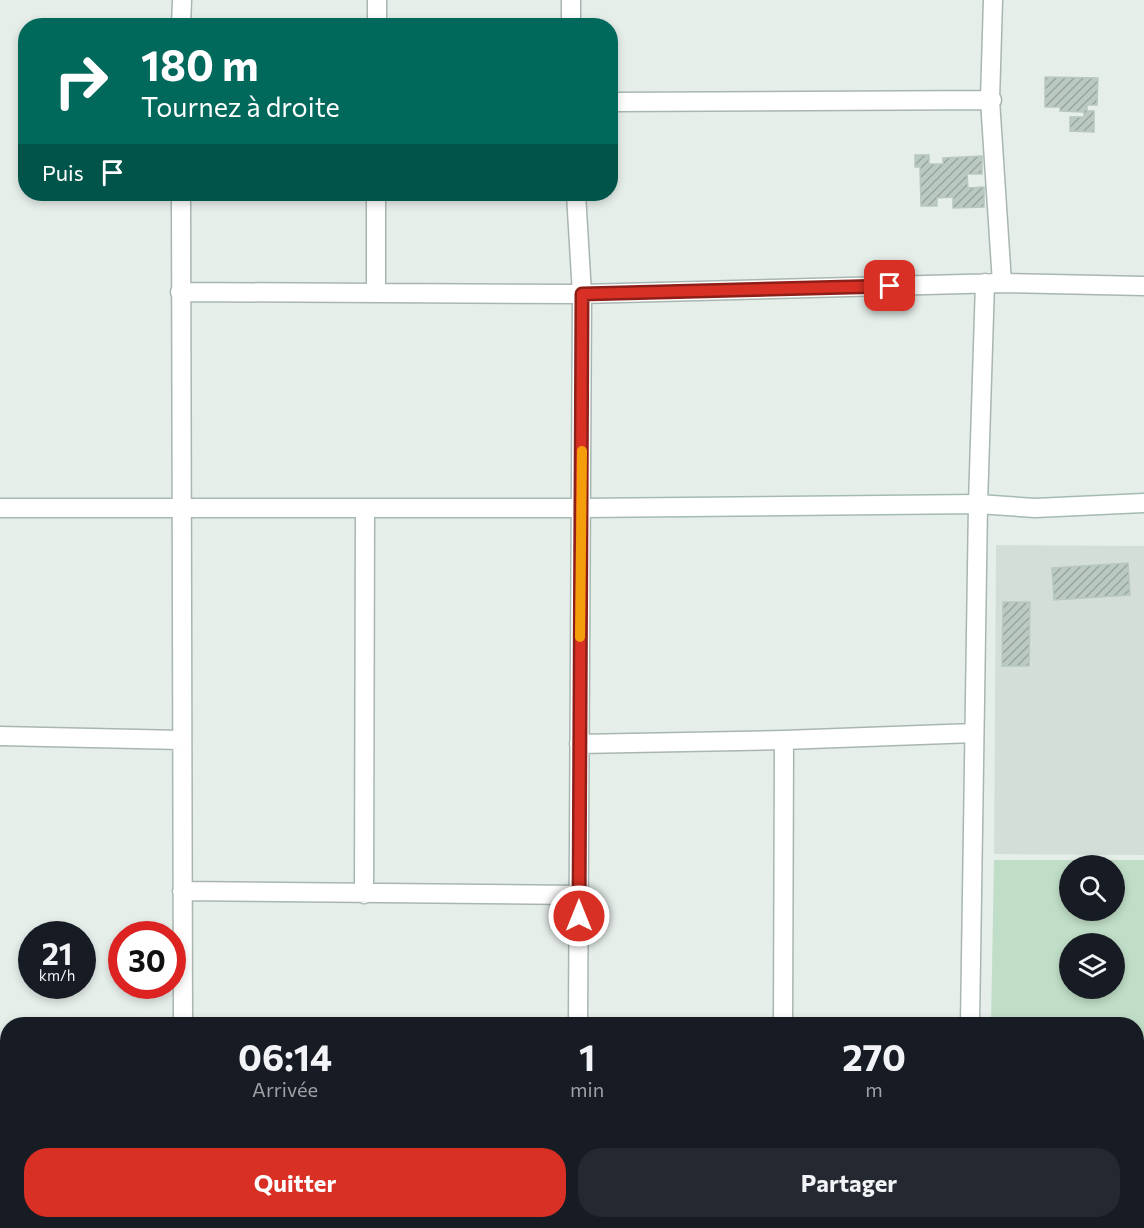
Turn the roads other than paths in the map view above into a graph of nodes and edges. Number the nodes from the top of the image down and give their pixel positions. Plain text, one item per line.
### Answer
1 (182, 0) edge
2 (377, 0) edge
3 (571, 0) edge
4 (993, 0) edge
5 (182, 18) edge
6 (377, 18) edge
7 (571, 18) edge
8 (992, 100) junction
9 (618, 102) edge
10 (181, 201) edge
11 (376, 201) edge
12 (576, 201) edge
13 (994, 283) junction
14 (1144, 286) edge
15 (180, 292) junction
16 (376, 293) junction
17 (582, 294) junction
18 (1144, 503) edge
19 (978, 504) junction
20 (0, 508) edge
21 (365, 508) junction
22 (582, 508) junction
23 (182, 509) junction
24 (974, 733) junction
25 (0, 736) edge
26 (182, 740) junction
27 (784, 740) junction
28 (579, 744) junction
29 (182, 891) junction
30 (364, 894) junction
31 (579, 895) junction
32 (183, 1017) edge
33 (578, 1017) edge
34 (783, 1017) edge
35 (970, 1017) edge

1 - 5 street
2 - 6 street
3 - 7 street
4 - 8 street
8 - 9 street
8 - 13 street
10 - 15 street
11 - 16 street
12 - 17 street
13 - 14 street
13 - 17 street
13 - 19 street
15 - 16 street
15 - 23 street
16 - 17 street
17 - 22 street
18 - 19 street
19 - 22 street
19 - 24 street
20 - 23 street
21 - 22 street
21 - 23 street
21 - 30 street
22 - 28 street
23 - 26 street
24 - 27 street
24 - 35 street
25 - 26 street
26 - 29 street
27 - 28 street
27 - 34 street
28 - 31 street
29 - 30 street
29 - 32 street
30 - 31 street
31 - 33 street

